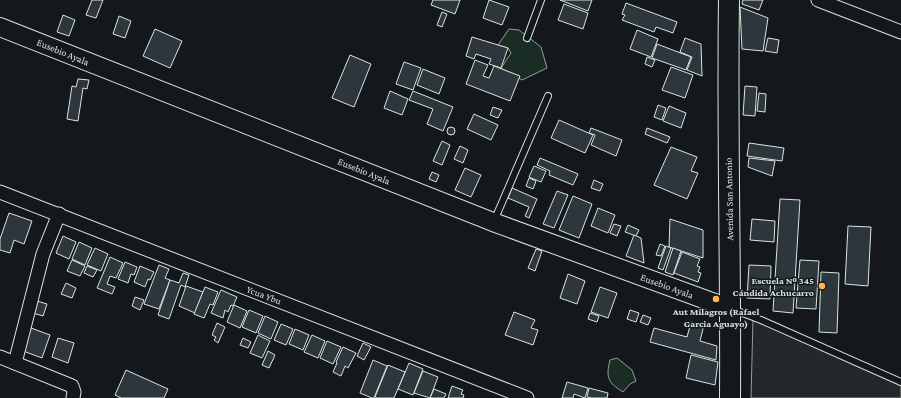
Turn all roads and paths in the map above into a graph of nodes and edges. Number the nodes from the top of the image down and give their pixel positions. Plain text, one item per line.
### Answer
1 (541, 0) edge
2 (729, 0) edge
3 (818, 0) edge
4 (0, 27) edge
5 (901, 32) edge
6 (527, 38) dead end
7 (548, 96) dead end
8 (0, 192) edge
9 (59, 214) junction
10 (493, 222) junction
11 (731, 309) junction
12 (0, 357) edge
13 (15, 363) junction
14 (901, 382) edge
15 (73, 398) edge
16 (527, 398) edge
17 (730, 398) edge

1 - 6 lane
2 - 11 main road, Avenida San Antonio
3 - 5 street
4 - 10 main road, Eusebio Ayala
7 - 10 lane
8 - 9 street, Ycua Ybu
9 - 13 street
9 - 16 street, Ycua Ybu
10 - 11 main road, Eusebio Ayala
11 - 14 lane
11 - 17 main road, Avenida San Antonio
12 - 13 street
13 - 15 street

